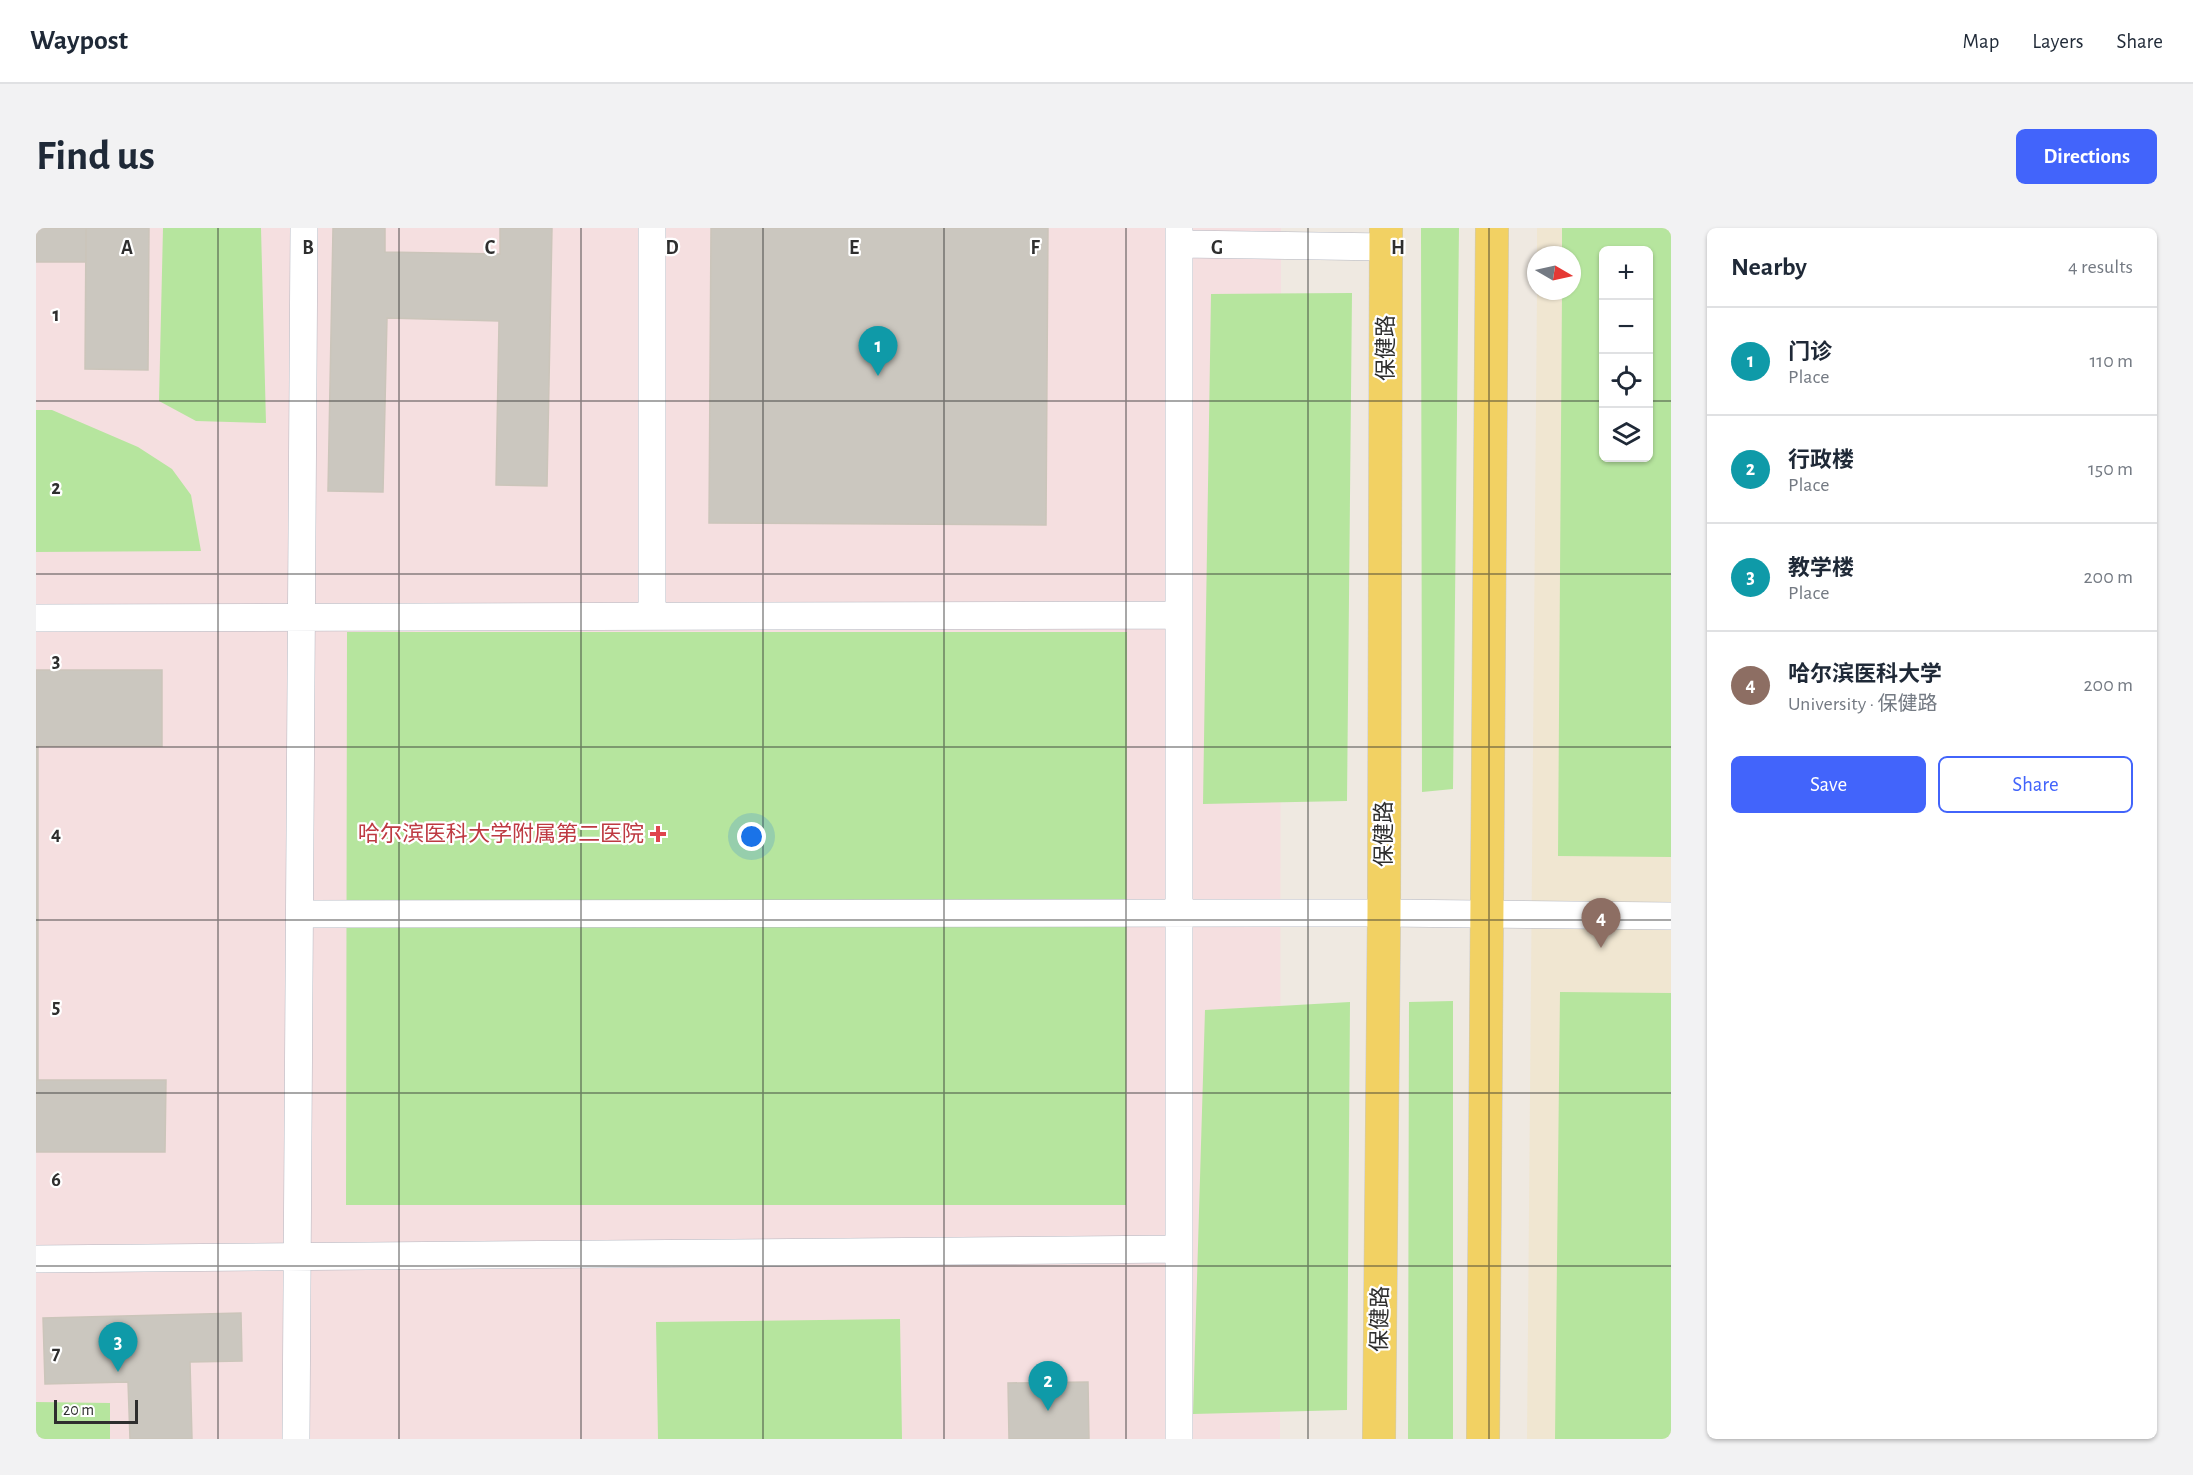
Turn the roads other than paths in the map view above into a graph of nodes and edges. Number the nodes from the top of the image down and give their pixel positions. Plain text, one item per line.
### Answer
1 (304, 228) edge
2 (652, 228) edge
3 (1492, 228) edge
4 (1179, 236) edge
5 (1386, 238) edge
6 (1179, 615) junction
7 (652, 616) junction
8 (302, 617) junction
9 (36, 618) edge
10 (1384, 913) junction
11 (300, 914) junction
12 (1179, 914) junction
13 (1487, 914) junction
14 (1671, 916) edge
15 (1179, 1249) junction
16 (298, 1257) junction
17 (36, 1259) edge
18 (296, 1439) edge
19 (1179, 1439) edge
20 (1379, 1439) edge
21 (1483, 1439) edge

1 - 8 street
2 - 7 street
3 - 13 main road
4 - 5 street
4 - 6 street
5 - 10 main road, 保健路
6 - 7 street
6 - 12 street
7 - 8 street
8 - 9 street
8 - 11 street
10 - 12 street
10 - 13 street
10 - 20 main road, 保健路
11 - 12 street
11 - 16 street
12 - 15 street
13 - 14 street
13 - 21 main road
15 - 16 street
15 - 19 street
16 - 17 street
16 - 18 street

